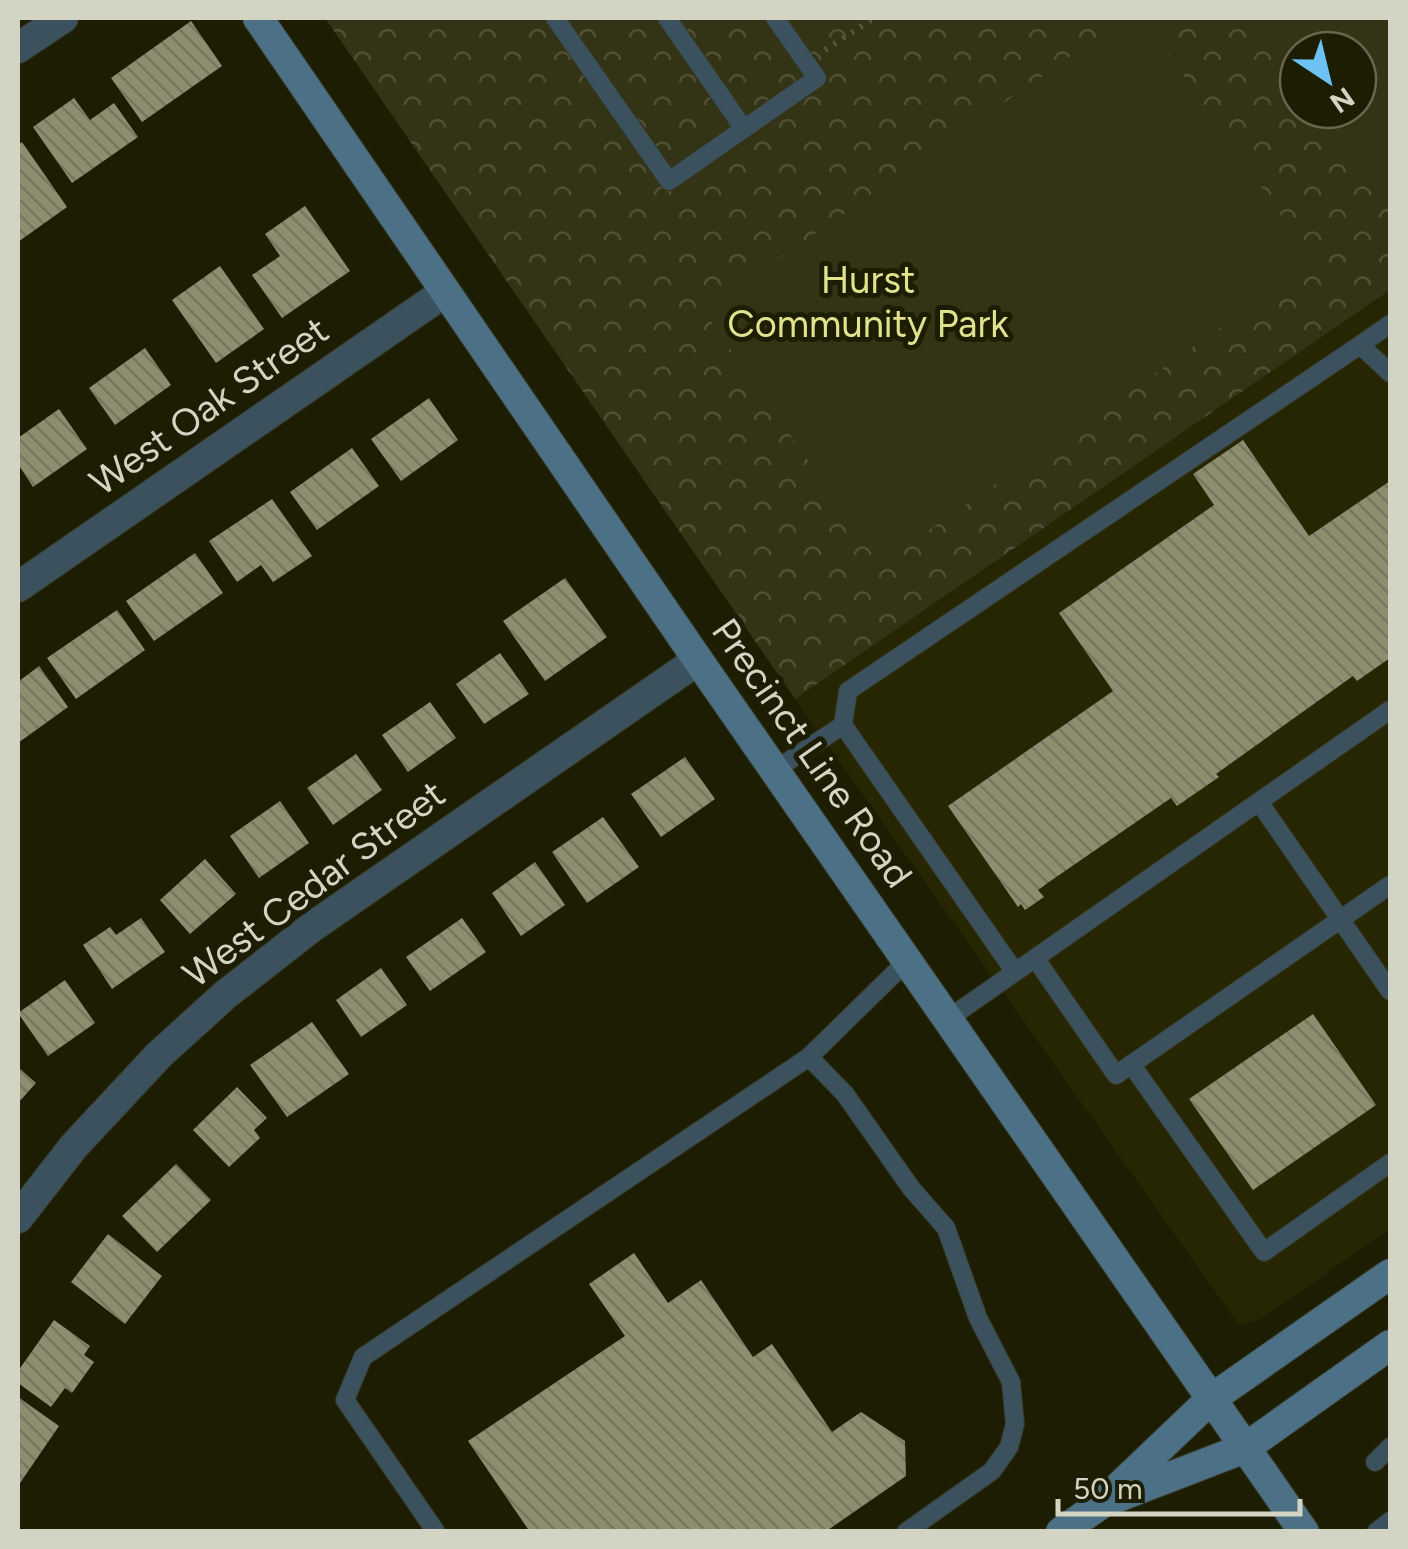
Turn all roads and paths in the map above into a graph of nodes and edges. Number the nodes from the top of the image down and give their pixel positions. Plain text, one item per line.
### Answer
1 (62, 18) edge
2 (258, 18) edge
3 (554, 18) edge
4 (667, 18) edge
5 (775, 18) edge
6 (874, 18) edge
7 (18, 48) edge
8 (806, 63) junction
9 (744, 129) junction
10 (445, 292) junction
11 (1390, 324) edge
12 (1360, 345) junction
13 (1390, 374) edge
14 (18, 587) edge
15 (698, 660) junction
16 (1390, 710) edge
17 (844, 725) junction
18 (776, 770) junction
19 (1258, 802) junction
20 (1390, 885) edge
21 (1340, 919) junction
22 (1035, 958) junction
23 (907, 961) junction
24 (1015, 972) junction
25 (1390, 991) edge
26 (948, 1019) junction
27 (809, 1056) junction
28 (1131, 1064) junction
29 (1390, 1163) edge
30 (18, 1218) edge
31 (1390, 1274) edge
32 (1390, 1346) edge
33 (1212, 1400) junction
34 (1390, 1447) edge
35 (1246, 1448) junction
36 (1375, 1462) dead end
37 (1101, 1504) junction
38 (1390, 1521) edge
39 (436, 1532) edge
40 (906, 1532) edge
41 (1061, 1532) edge
42 (1304, 1532) edge
43 (1376, 1532) edge

1 - 7 street
2 - 10 main road, Precinct Line Road
3 - 9 lane
4 - 9 lane
5 - 8 lane
6 - 8 path
8 - 9 lane
10 - 14 street, West Oak Street
10 - 15 main road, Precinct Line Road
11 - 12 lane
12 - 13 lane
12 - 17 lane
15 - 18 main road, Precinct Line Road
15 - 30 street, West Cedar Street
16 - 19 lane
17 - 18 lane
17 - 24 lane
18 - 23 main road, Precinct Line Road
19 - 21 lane
19 - 22 lane
20 - 21 lane
21 - 25 lane
21 - 28 lane
22 - 24 lane
22 - 28 lane
23 - 26 main road, Precinct Line Road
23 - 27 lane
24 - 26 lane
26 - 33 main road, Precinct Line Road
27 - 39 lane
27 - 40 lane
28 - 29 lane
31 - 33 main road
32 - 35 main road
33 - 35 main road, Precinct Line Road
33 - 37 main road
34 - 36 lane
35 - 37 main road
35 - 42 main road, Precinct Line Road
37 - 41 main road
38 - 43 lane

